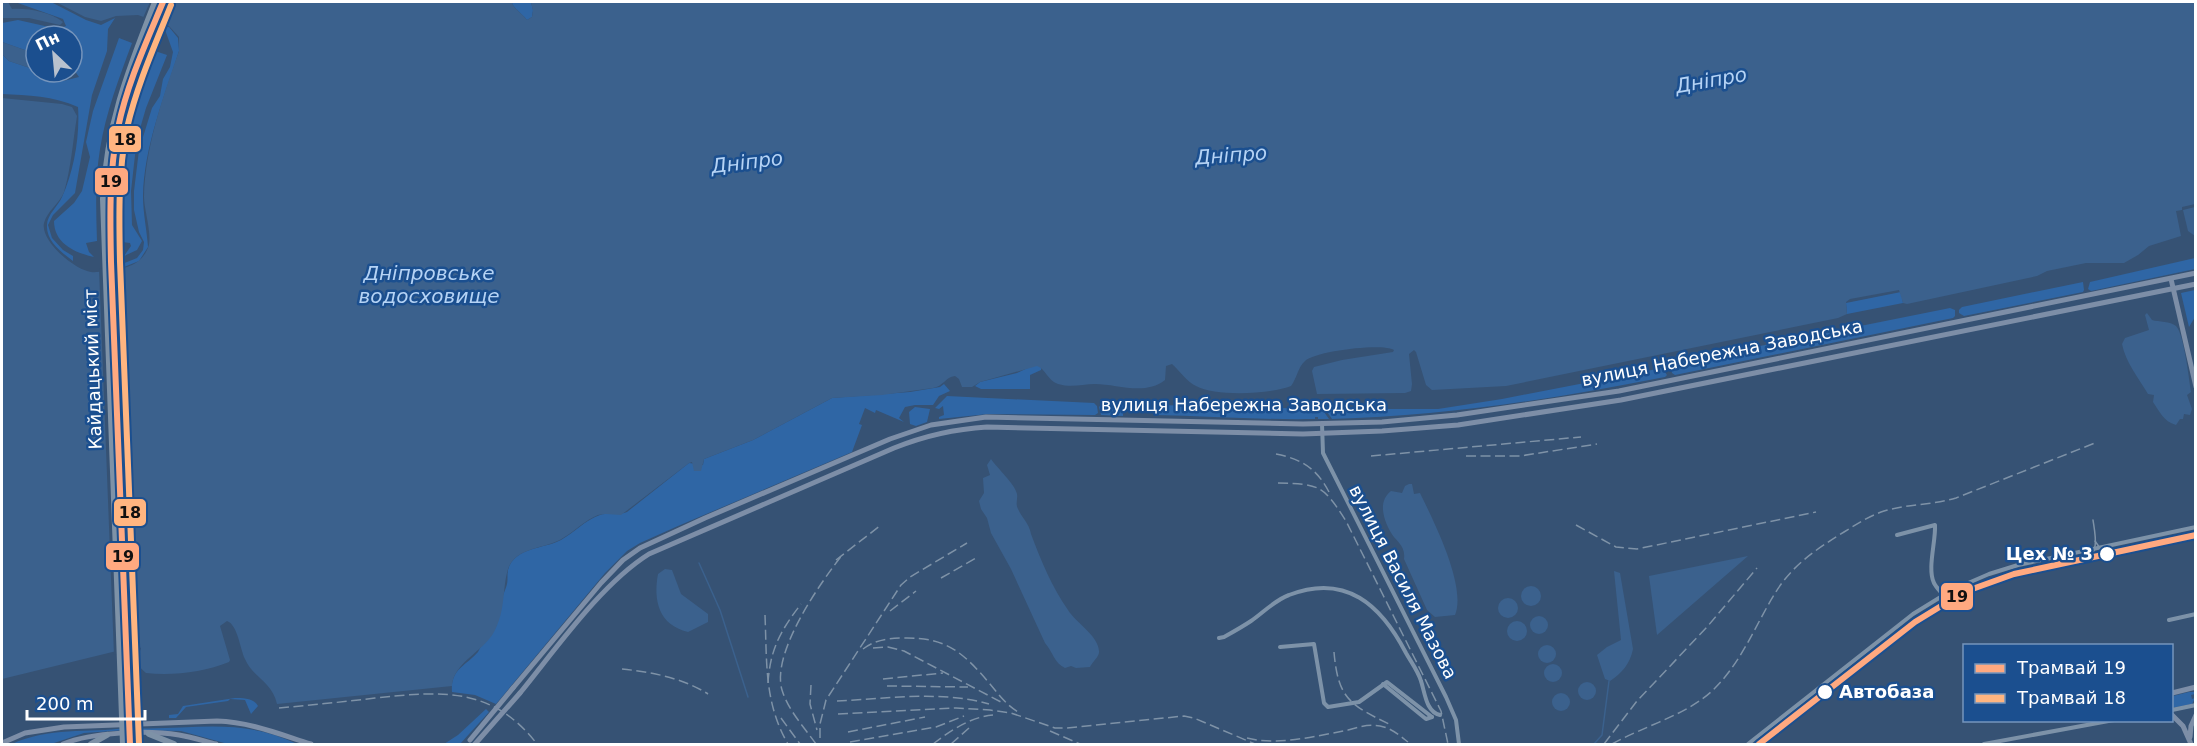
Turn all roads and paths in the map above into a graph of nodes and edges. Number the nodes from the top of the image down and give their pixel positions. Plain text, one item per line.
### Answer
1 (155, 2) edge
2 (168, 2) edge
3 (2196, 273) edge
4 (2171, 279) junction
5 (2196, 284) edge
6 (2173, 288) junction
7 (2196, 387) edge
8 (1322, 424) junction
9 (1322, 434) junction
10 (2194, 528) edge
11 (1897, 535) dead end
12 (1943, 595) junction
13 (2196, 614) edge
14 (2169, 620) dead end
15 (1219, 638) dead end
16 (1280, 647) dead end
17 (2196, 687) edge
18 (2173, 693) edge
19 (2196, 705) edge
20 (2173, 710) edge
21 (1452, 711) junction
22 (1440, 715) junction
23 (2196, 715) edge
24 (2173, 716) edge
25 (2103, 722) edge
26 (149, 734) junction
27 (107, 735) junction
28 (300, 742) edge
29 (2, 743) edge
30 (474, 743) edge
31 (2190, 743) edge
32 (63, 744) edge
33 (91, 744) edge
34 (123, 744) edge
35 (135, 744) edge
36 (174, 744) edge
37 (216, 744) edge
38 (311, 744) edge
39 (465, 744) edge
40 (1459, 744) edge
41 (1748, 744) edge
42 (1984, 744) edge

1 - 34 highway, Кайдацький міст, bridge
2 - 35 highway, Кайдацький міст, bridge
3 - 4 main road, вулиця Набережна Заводська
4 - 6 main road
4 - 8 main road, вулиця Набережна Заводська
5 - 6 main road, вулиця Набережна Заводська
6 - 7 main road
6 - 9 main road, вулиця Набережна Заводська
8 - 9 street, вулиця Василя Мазова
8 - 30 main road, вулиця Набережна Заводська, bridge
9 - 21 street, вулиця Василя Мазова
9 - 30 main road, вулиця Набережна Заводська, bridge
10 - 12 street
11 - 12 street
12 - 41 street
13 - 14 street
15 - 22 street
16 - 22 street
17 - 18 main road
19 - 20 street
21 - 22 street
21 - 40 street, вулиця Василя Мазова
23 - 31 main road
24 - 31 main road
25 - 42 street
26 - 27 main road
26 - 36 highway
26 - 37 main road
27 - 32 main road
27 - 33 highway
28 - 29 main road
28 - 38 main road
30 - 39 main road, вулиця Набережна Заводська

